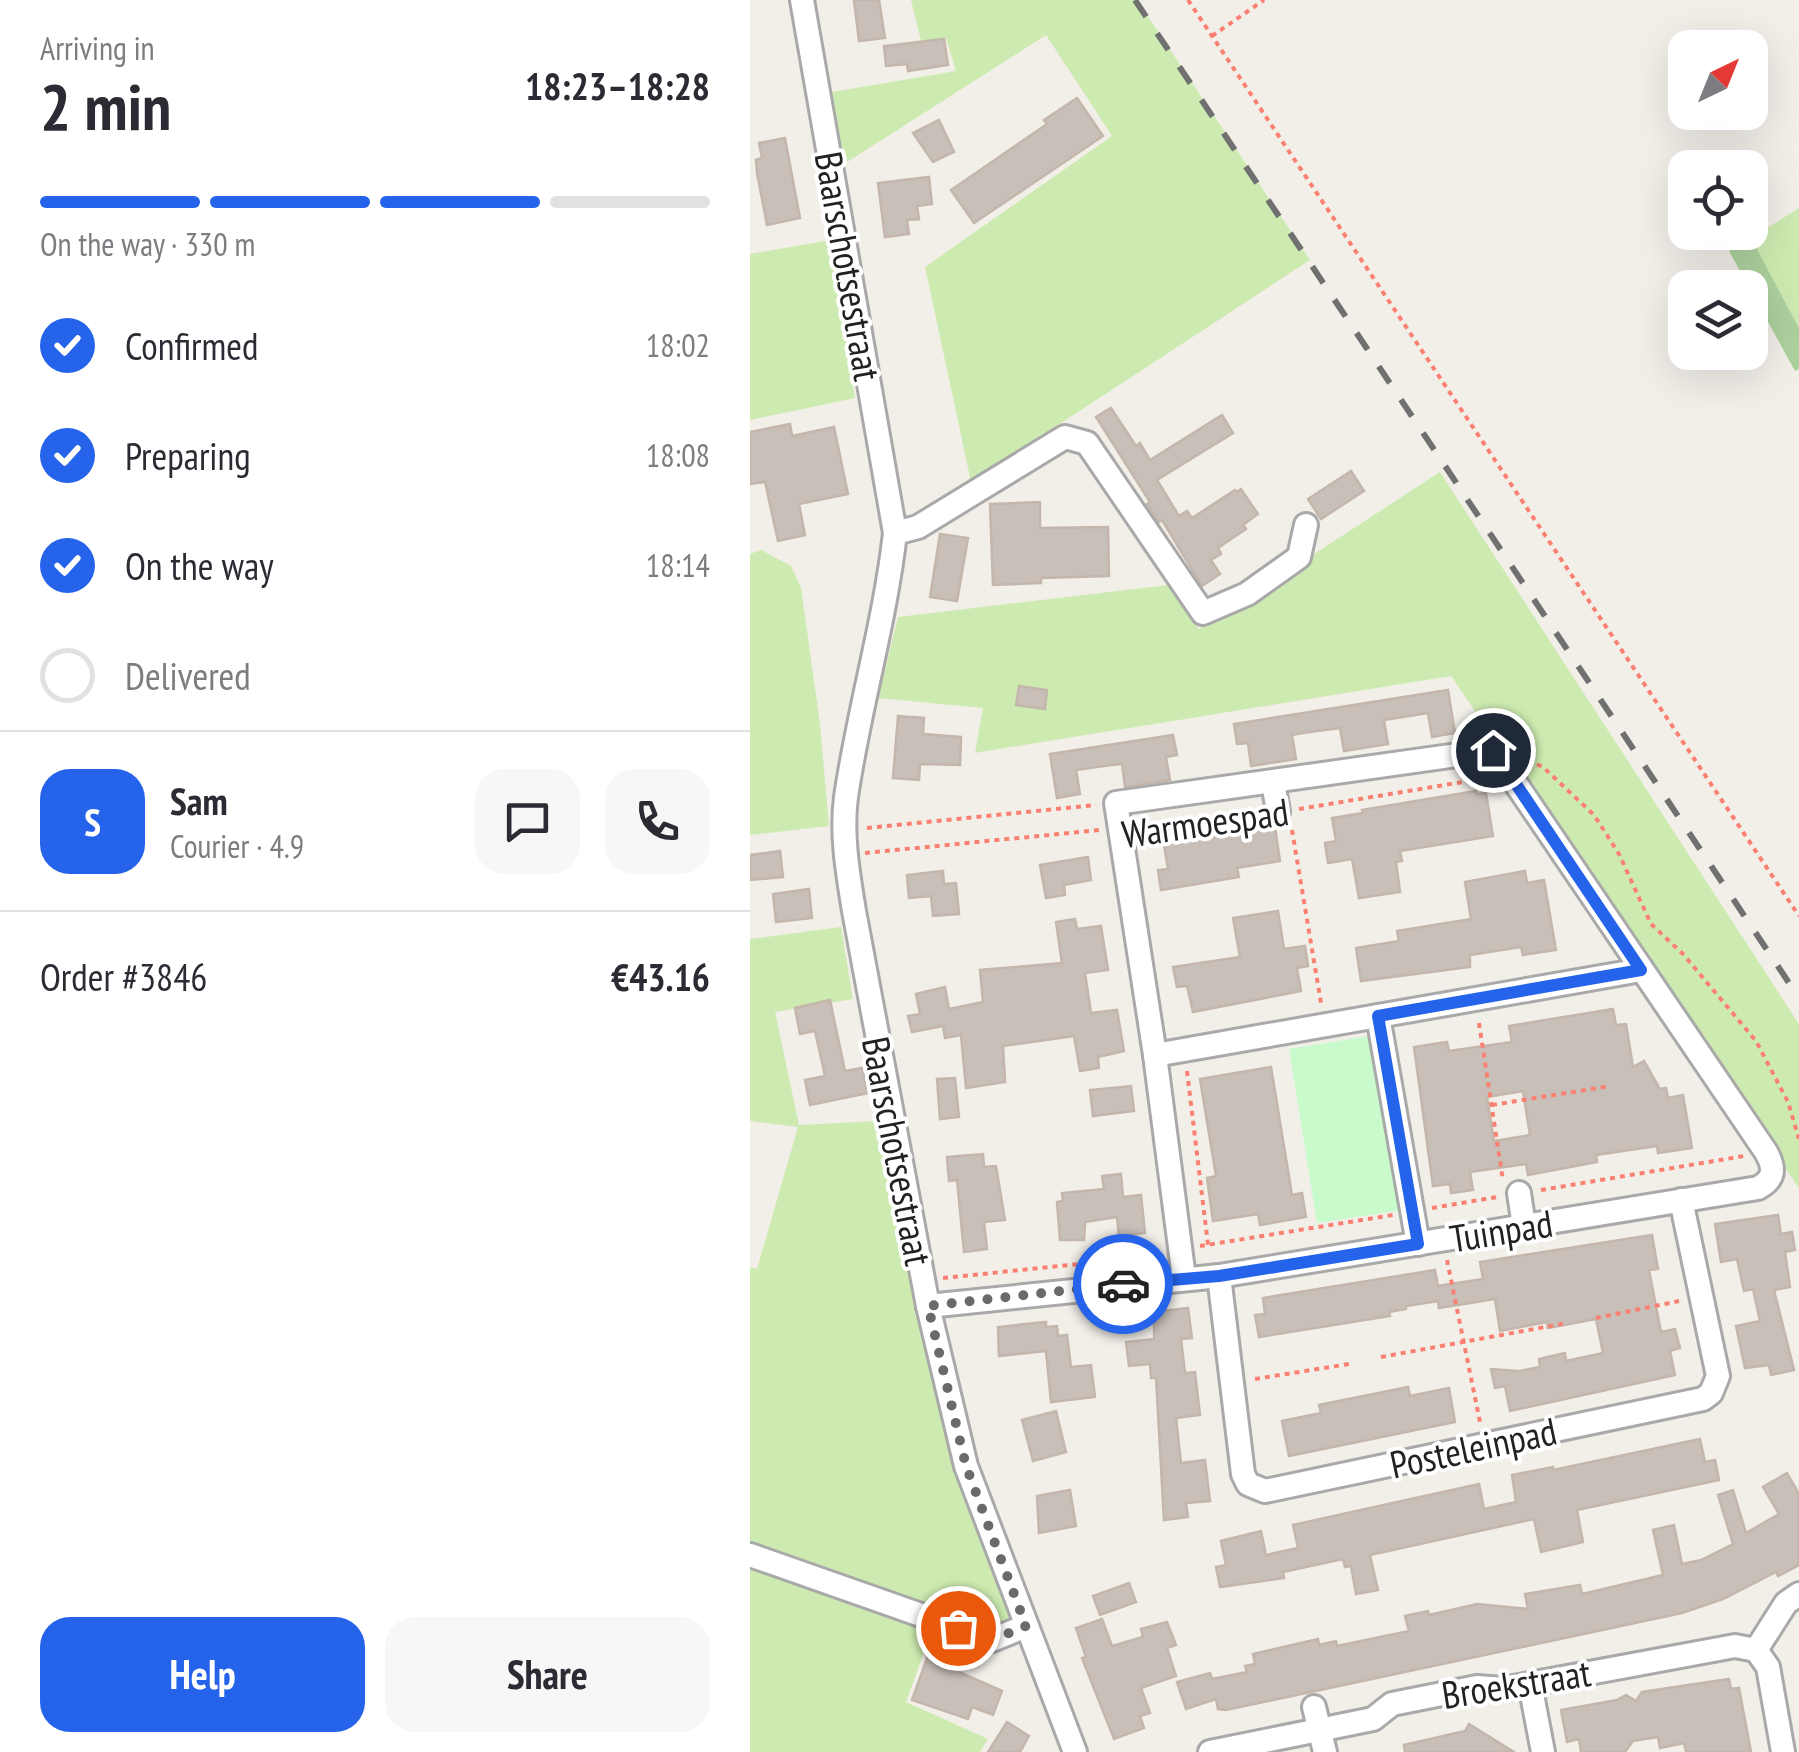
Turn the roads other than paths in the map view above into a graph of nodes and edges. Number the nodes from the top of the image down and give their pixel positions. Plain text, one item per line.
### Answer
1 (802, 0) edge
2 (1306, 525) dead end
3 (895, 533) junction
4 (1273, 782) junction
5 (1283, 811) road end
6 (1641, 970) junction
7 (1378, 1016) junction
8 (1156, 1055) junction
9 (1512, 1194) road end
10 (1681, 1200) junction
11 (1524, 1226) junction
12 (1418, 1244) junction
13 (1219, 1276) junction
14 (1184, 1278) junction
15 (928, 1306) junction
16 (750, 1555) edge
17 (1799, 1594) edge
18 (1026, 1626) junction
19 (1756, 1650) junction
20 (1539, 1674) junction
21 (1314, 1707) dead end
22 (1323, 1742) edge
23 (1076, 1752) edge
24 (1210, 1752) edge
25 (1542, 1752) edge
26 (1784, 1752) edge

1 - 3 street, Baarschotsestraat
2 - 3 street
3 - 15 street, Baarschotsestraat
4 - 5 street
4 - 6 street, Warmoespad
4 - 8 street, Warmoespad
6 - 7 street
6 - 10 street, Tuinpad
7 - 8 street
7 - 12 street
8 - 14 street
9 - 11 street
10 - 11 street, Tuinpad
10 - 13 street, Posteleinpad
11 - 12 street, Tuinpad
12 - 13 street, Tuinpad
13 - 14 street, Tuinpad
14 - 15 street, Tuinpad
15 - 18 street, Baarschotsestraat
16 - 18 street
17 - 19 street
18 - 23 street, Baarschotsestraat
19 - 20 street, Broekstraat
19 - 26 street
20 - 22 street, Broekstraat
20 - 25 street
21 - 22 street
22 - 24 street, Broekstraat

